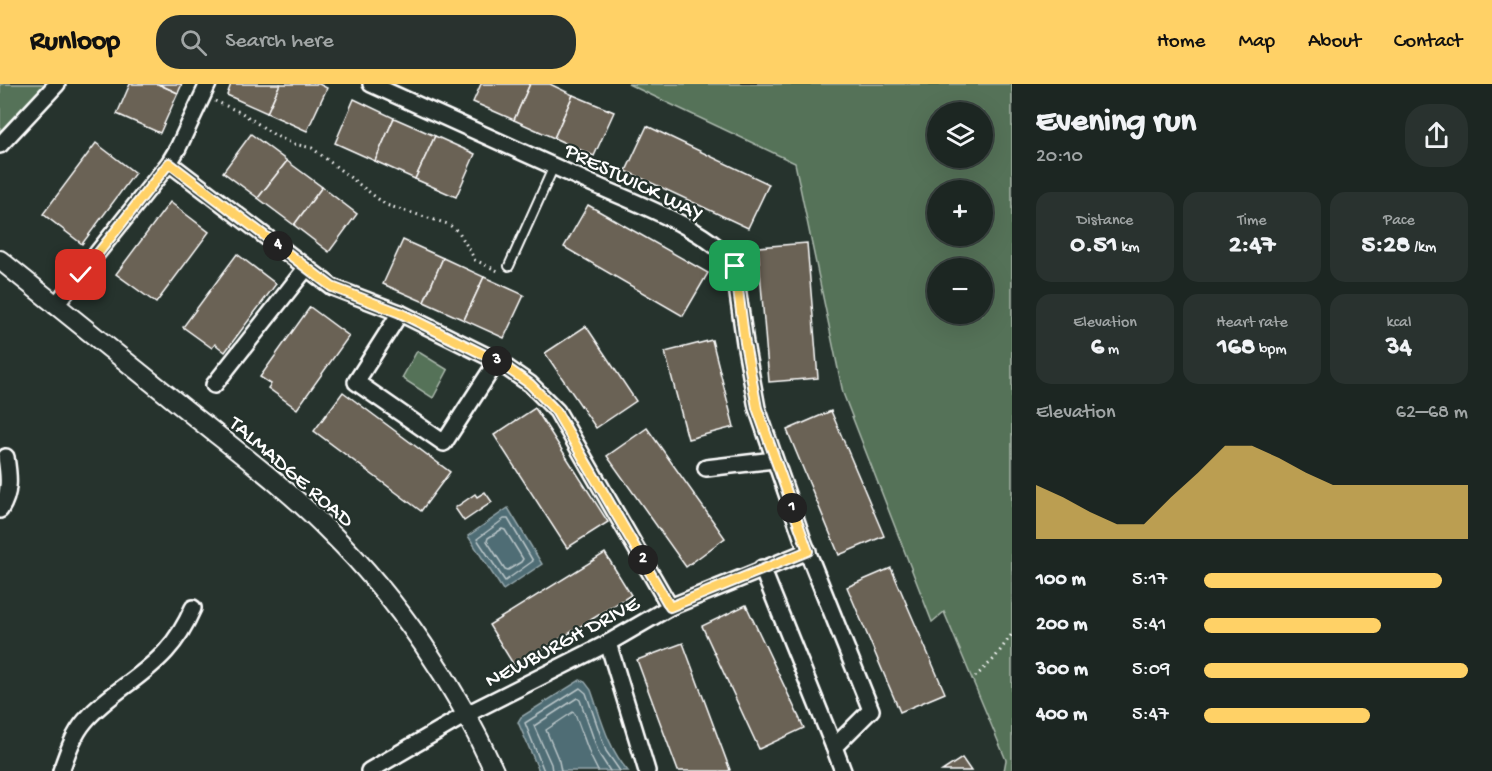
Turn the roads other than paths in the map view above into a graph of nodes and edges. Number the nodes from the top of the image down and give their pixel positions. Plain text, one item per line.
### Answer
1 (57, 84) edge
2 (371, 84) edge
3 (205, 90) edge
4 (0, 145) edge
5 (169, 163) junction
6 (554, 165) junction
7 (0, 260) edge
8 (509, 266) road end
9 (307, 267) junction
10 (56, 306) junction
11 (400, 313) junction
12 (497, 361) junction
13 (214, 385) dead end
14 (6, 457) dead end
15 (774, 460) junction
16 (706, 468) dead end
17 (0, 510) edge
18 (808, 551) junction
19 (762, 568) junction
20 (670, 607) junction
21 (194, 608) dead end
22 (608, 643) junction
23 (467, 714) junction
24 (834, 747) junction
25 (61, 771) edge
26 (369, 771) edge
27 (494, 771) edge
28 (647, 771) edge
29 (843, 771) edge

1 - 4 street
2 - 6 street, PRESTWICK WAY
3 - 5 street
5 - 9 street
5 - 10 street
6 - 8 lane
6 - 15 street, PRESTWICK WAY
7 - 10 street, TALMADGE ROAD
9 - 11 street
9 - 13 street
10 - 23 street, TALMADGE ROAD
11 - 12 street
11 - 12 street
12 - 20 street
14 - 17 street
15 - 16 street
15 - 18 street, PRESTWICK WAY
18 - 19 street, NEWBURGH DRIVE
18 - 24 street, PRESTWICK WAY
19 - 20 street, NEWBURGH DRIVE
19 - 24 street
20 - 22 street, NEWBURGH DRIVE
21 - 25 street
22 - 23 street, NEWBURGH DRIVE
22 - 28 street
23 - 26 street, NEWBURGH DRIVE
23 - 27 street, TALMADGE ROAD
24 - 29 street

